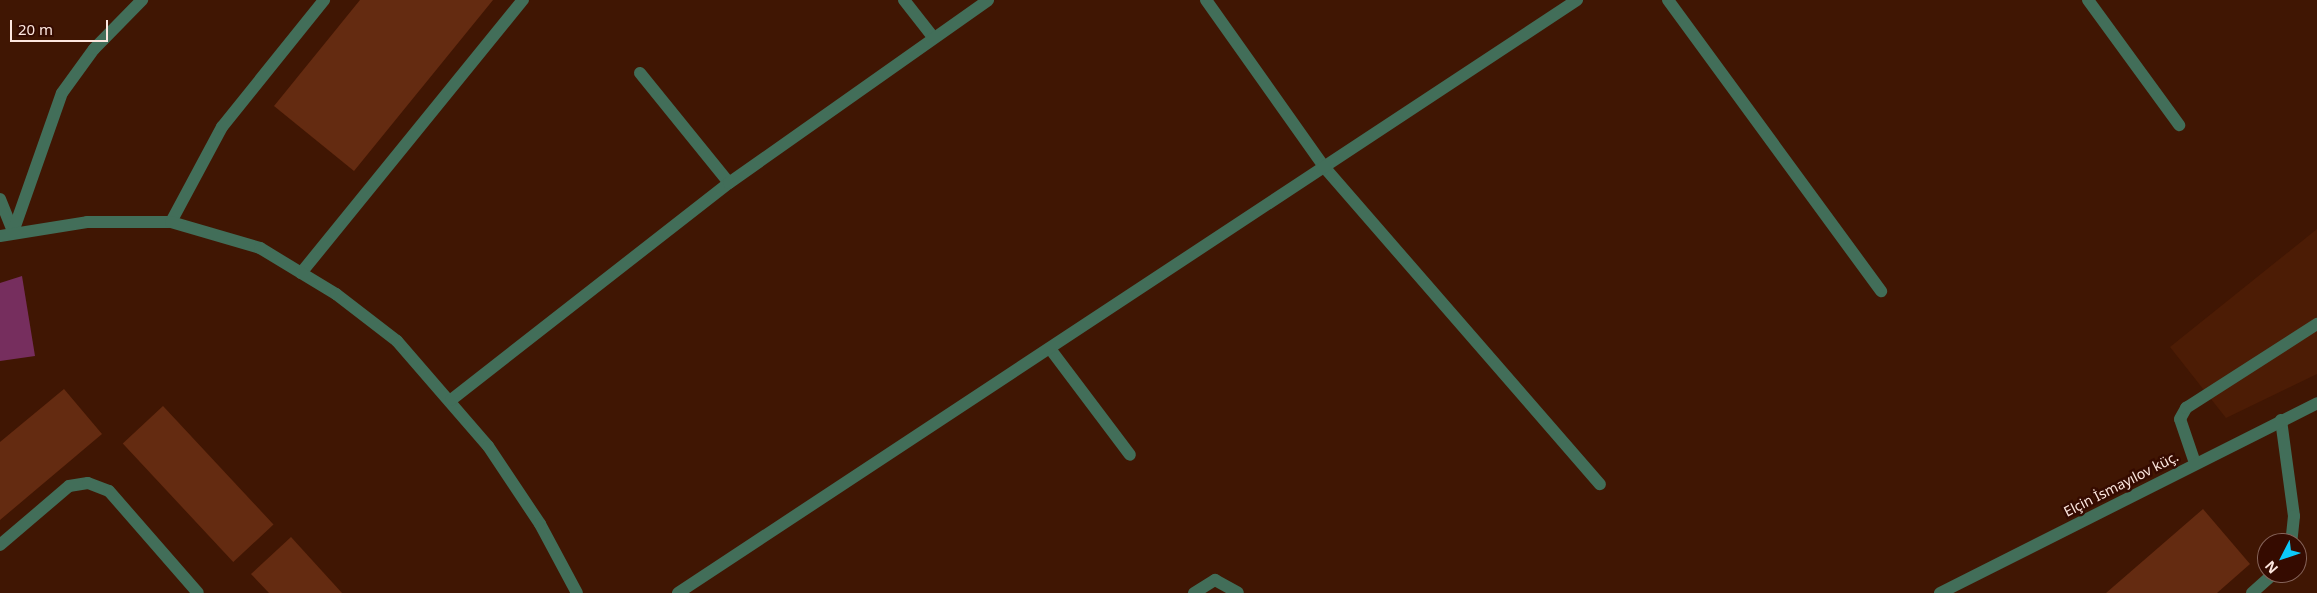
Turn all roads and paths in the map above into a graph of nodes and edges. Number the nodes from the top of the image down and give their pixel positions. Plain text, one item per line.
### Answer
1 (142, 0) edge
2 (324, 0) edge
3 (523, 0) edge
4 (904, 0) edge
5 (988, 0) edge
6 (1206, 0) edge
7 (1577, 0) edge
8 (1668, 0) edge
9 (2088, 0) edge
10 (933, 36) junction
11 (640, 73) dead end
12 (2179, 125) dead end
13 (1325, 168) junction
14 (729, 183) junction
15 (0, 200) edge
16 (171, 222) junction
17 (13, 232) junction
18 (0, 236) edge
19 (301, 272) junction
20 (1881, 291) dead end
21 (2317, 324) edge
22 (1051, 350) junction
23 (451, 400) junction
24 (2317, 402) edge
25 (2281, 420) junction
26 (1130, 455) dead end
27 (2194, 463) junction
28 (1600, 484) dead end
29 (2292, 533) edge
30 (0, 545) edge
31 (2263, 583) edge
32 (198, 593) edge
33 (577, 593) edge
34 (678, 593) edge
35 (1194, 593) edge
36 (1238, 593) edge
37 (1940, 593) edge
38 (2252, 593) edge

1 - 17 street
2 - 16 street
3 - 19 street
4 - 10 street
5 - 10 street
6 - 13 street
7 - 13 street
8 - 20 street
9 - 12 street
10 - 14 street
11 - 14 street
13 - 22 street
13 - 28 street
14 - 23 street
15 - 17 street
16 - 17 street
16 - 19 street
17 - 18 street
19 - 23 street
21 - 27 street
22 - 26 street
22 - 34 street
23 - 33 street
24 - 25 street, Elçin İsmayılov küç.
25 - 27 street, Elçin İsmayılov küç.
25 - 29 street
27 - 37 street, Elçin İsmayılov küç.
30 - 32 street
31 - 38 street
35 - 36 street

